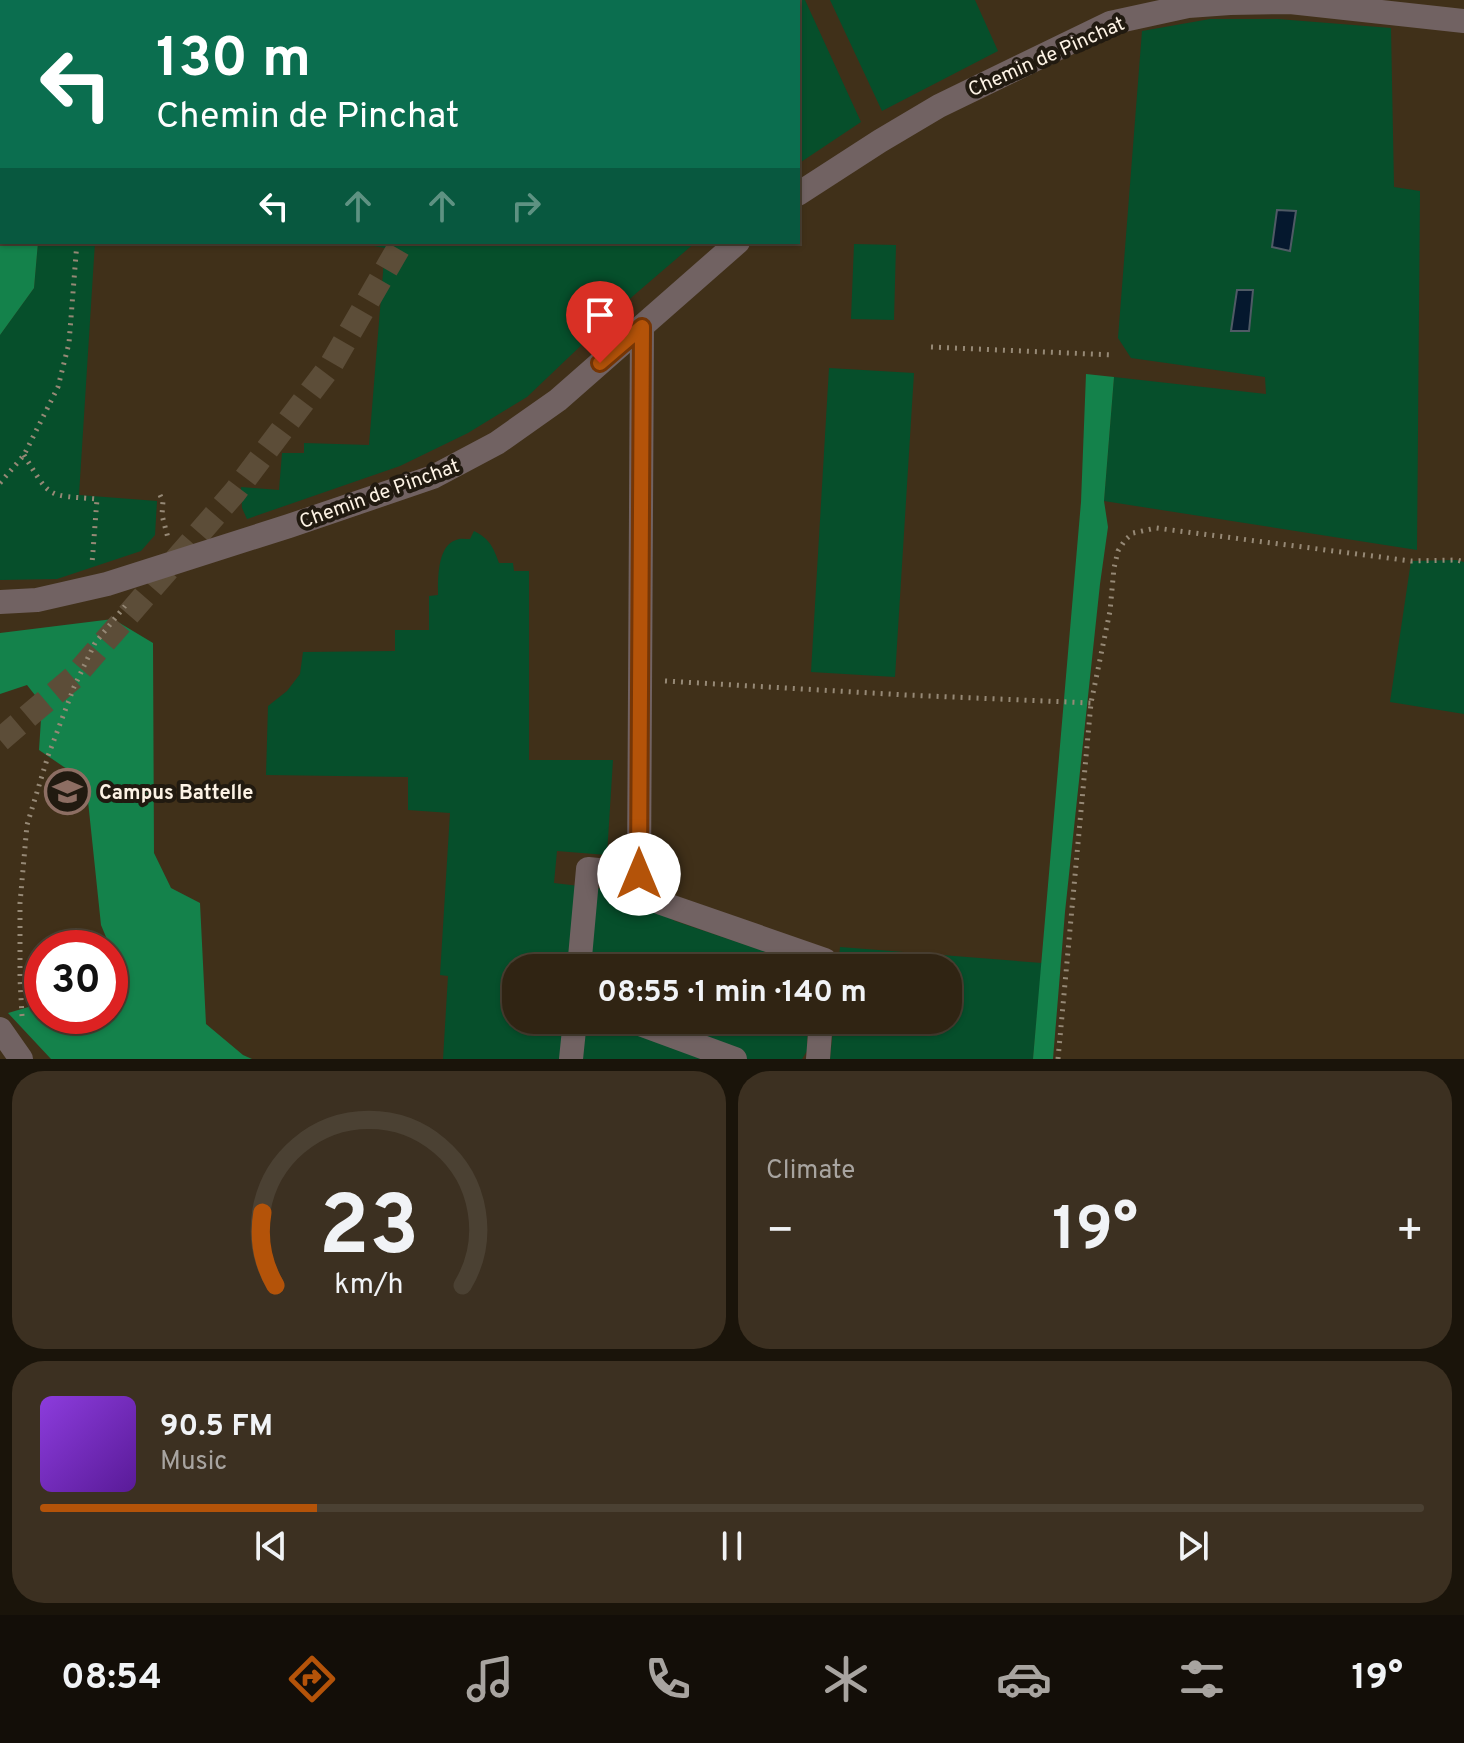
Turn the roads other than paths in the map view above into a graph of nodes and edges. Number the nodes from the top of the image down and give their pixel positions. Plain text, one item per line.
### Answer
1 (1464, 21) edge
2 (800, 193) edge
3 (736, 244) edge
4 (642, 327) junction
5 (0, 602) edge
6 (639, 874) junction
7 (580, 954) edge
8 (808, 954) edge
9 (11, 1029) edge
10 (574, 1034) edge
11 (667, 1034) edge
12 (820, 1034) edge
13 (21, 1059) edge
14 (571, 1059) edge
15 (735, 1059) edge
16 (818, 1059) edge

1 - 2 street, Chemin de Pinchat
3 - 4 street, Chemin de Pinchat
4 - 5 street, Chemin de Pinchat
4 - 6 street
6 - 7 street
6 - 8 street
9 - 13 street
10 - 14 street
11 - 15 street
12 - 16 street

